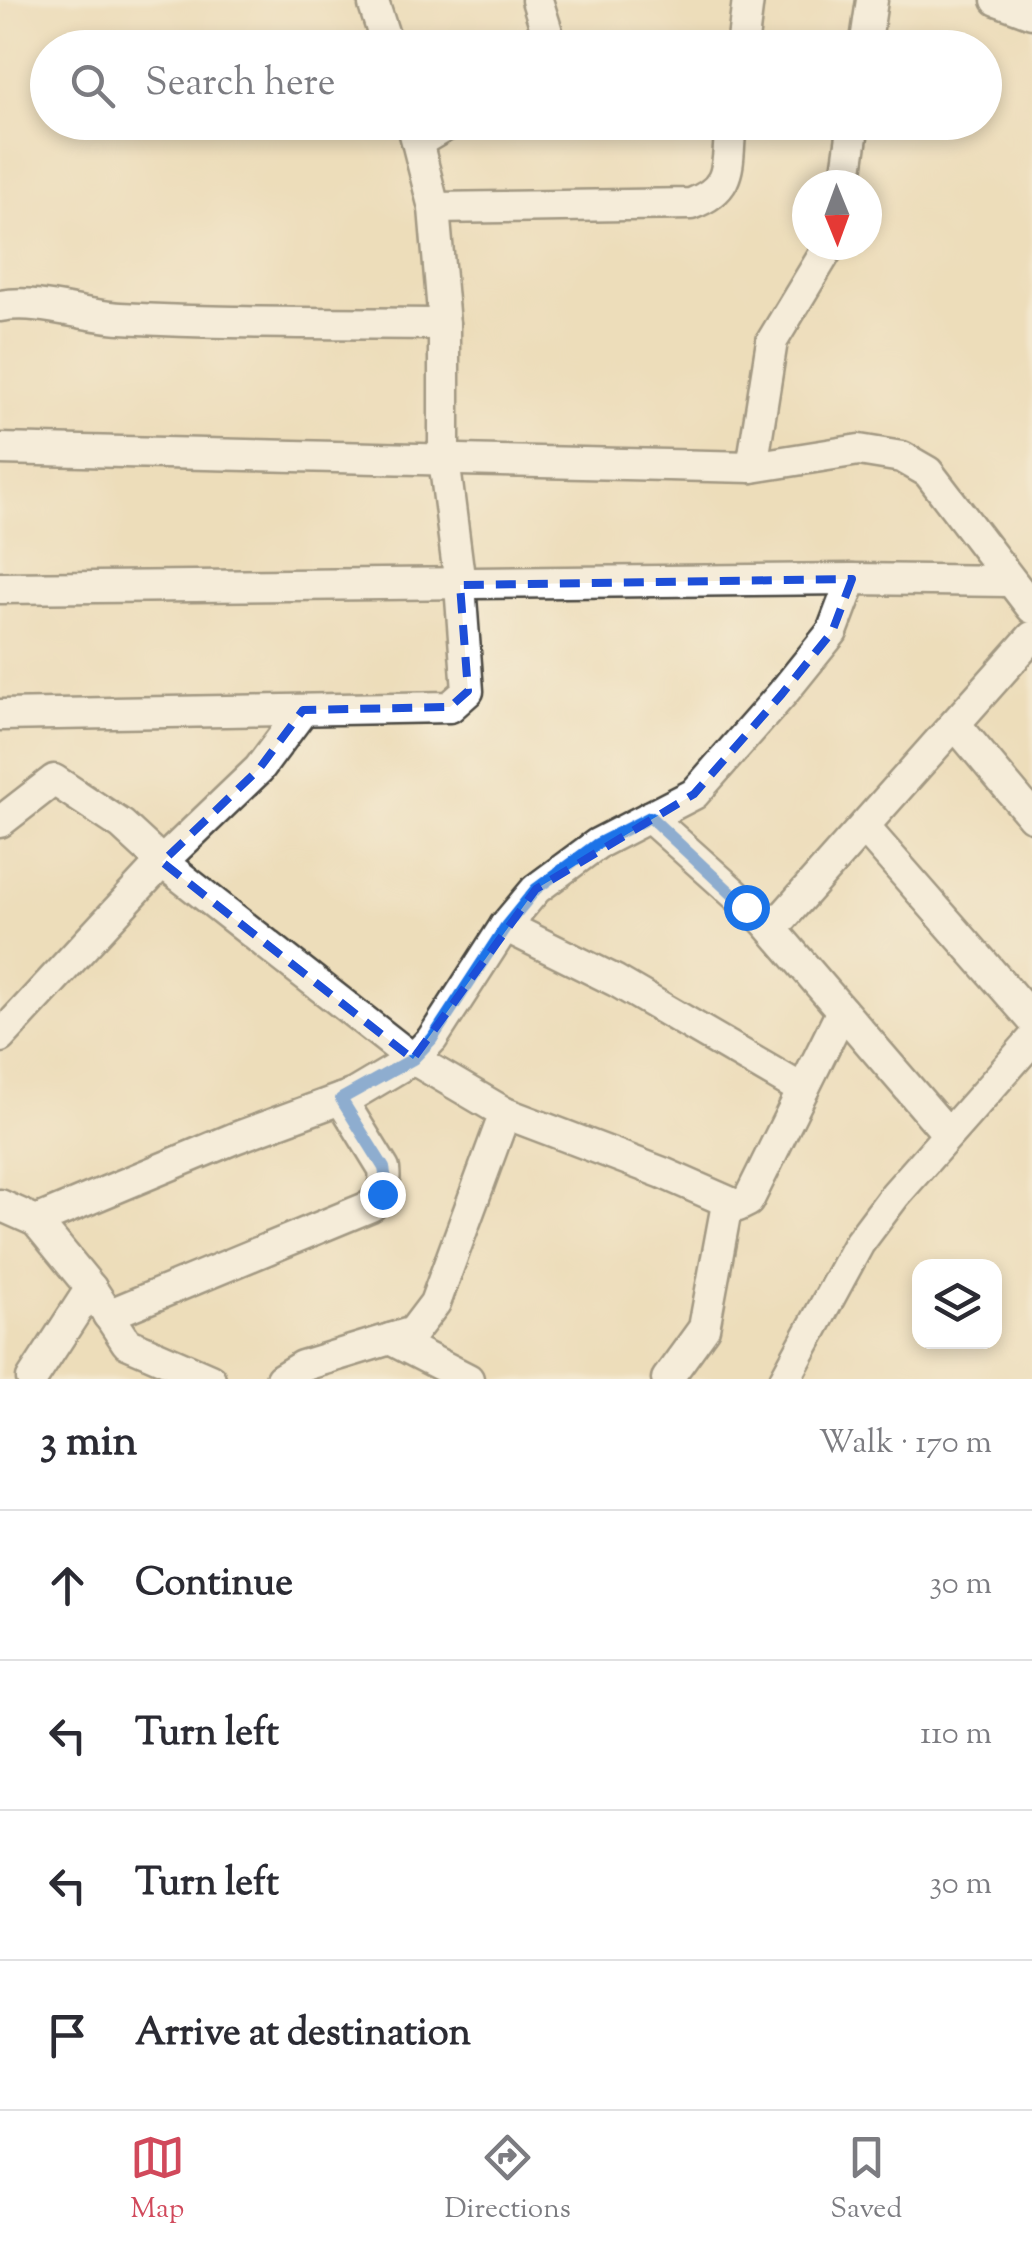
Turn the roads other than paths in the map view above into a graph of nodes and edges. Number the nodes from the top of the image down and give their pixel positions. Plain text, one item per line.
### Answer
1 (537, 0) edge
2 (748, 0) edge
3 (872, 0) edge
4 (997, 0) edge
5 (374, 5) dead end
6 (1032, 14) edge
7 (382, 30) edge
8 (546, 30) edge
9 (744, 30) edge
10 (867, 30) edge
11 (417, 140) edge
12 (729, 140) edge
13 (851, 140) edge
14 (847, 170) edge
15 (434, 208) junction
16 (821, 260) edge
17 (0, 306) edge
18 (444, 324) junction
19 (0, 449) edge
20 (444, 459) junction
21 (752, 467) junction
22 (852, 579) junction
23 (1009, 580) junction
24 (460, 585) junction
25 (0, 588) edge
26 (1032, 608) edge
27 (1032, 637) edge
28 (303, 710) junction
29 (0, 715) edge
30 (955, 724) junction
31 (1032, 816) edge
32 (650, 817) junction
33 (0, 822) edge
34 (864, 827) junction
35 (162, 862) junction
36 (764, 921) junction
37 (506, 926) junction
38 (842, 1012) junction
39 (1032, 1019) edge
40 (0, 1037) edge
41 (1032, 1040) edge
42 (413, 1059) junction
43 (803, 1090) junction
44 (341, 1099) junction
45 (504, 1112) junction
46 (948, 1134) junction
47 (727, 1204) junction
48 (2, 1208) edge
49 (36, 1221) junction
50 (91, 1288) junction
51 (108, 1315) junction
52 (390, 1339) junction
53 (32, 1379) edge
54 (210, 1379) edge
55 (281, 1379) edge
56 (468, 1379) edge
57 (668, 1379) edge
58 (785, 1379) edge

1 - 8 street
2 - 9 street
3 - 10 street
4 - 6 street
5 - 7 street
11 - 15 street
12 - 15 street
13 - 14 street
15 - 18 street
16 - 21 street
17 - 18 street
18 - 20 street
19 - 20 street
20 - 21 street
20 - 24 street
21 - 23 street
22 - 23 street
22 - 24 street
22 - 32 street
23 - 26 street
24 - 25 street
24 - 28 street
27 - 30 street
28 - 29 street
28 - 35 street
30 - 31 street
30 - 34 street
32 - 36 street
32 - 37 street
33 - 35 street
34 - 36 street
34 - 39 street
35 - 40 street
35 - 42 street
36 - 38 street
37 - 42 street
37 - 43 street
38 - 43 street
38 - 46 street
41 - 46 street
42 - 44 street
42 - 45 street
43 - 47 street
44 - 49 street
44 - 51 street
45 - 47 street
45 - 52 street
46 - 58 street
47 - 57 street
48 - 49 street
49 - 50 street
50 - 51 street
50 - 53 street
51 - 54 street
52 - 55 street
52 - 56 street

